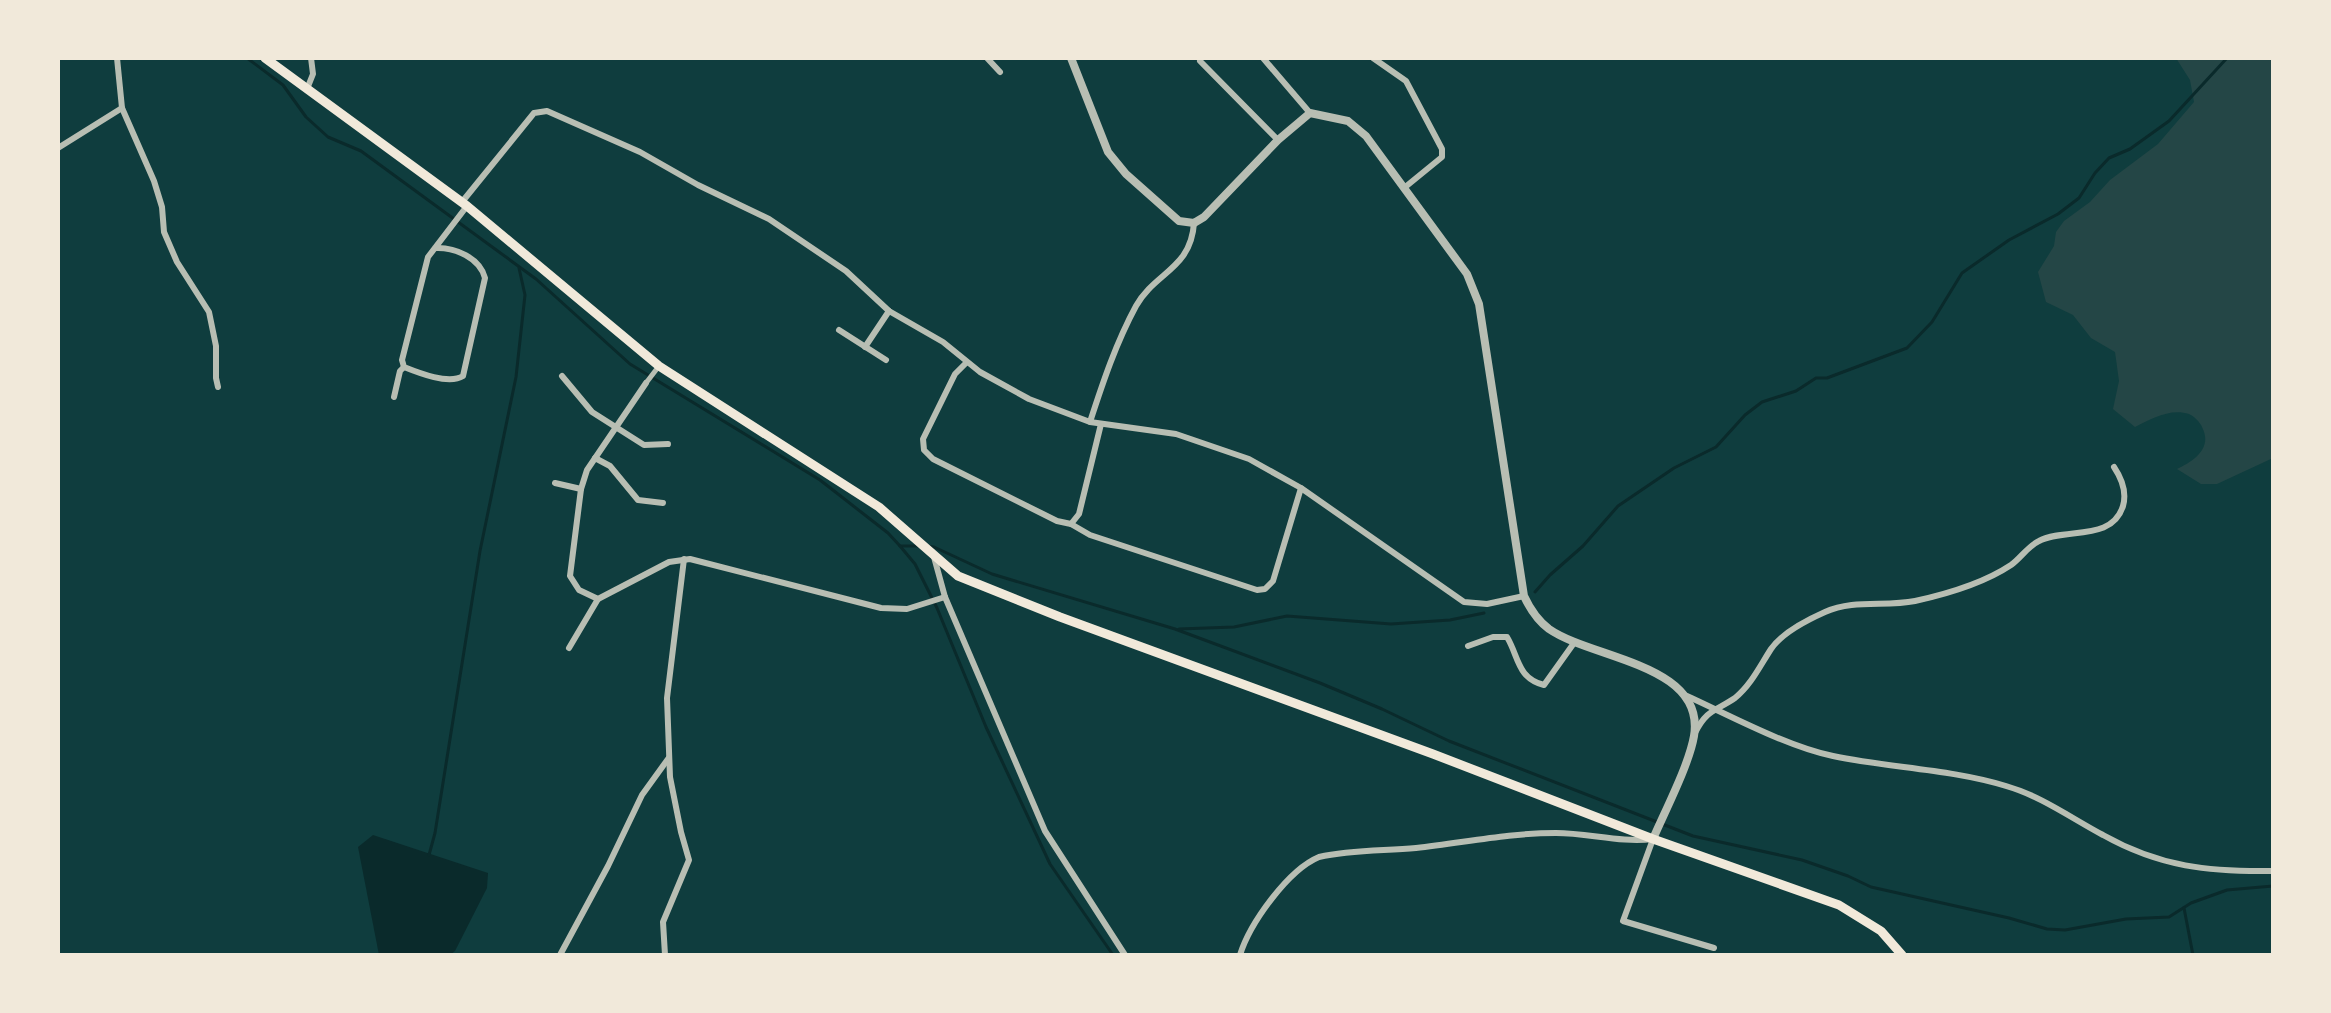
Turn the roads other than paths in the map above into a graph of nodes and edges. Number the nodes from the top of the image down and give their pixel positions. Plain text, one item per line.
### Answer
1 (117, 58) edge
2 (265, 58) edge
3 (311, 58) edge
4 (987, 58) edge
5 (1071, 58) edge
6 (1263, 58) edge
7 (1373, 58) edge
8 (1200, 61) dead end
9 (1000, 72) dead end
10 (307, 89) junction
11 (122, 108) junction
12 (1310, 113) junction
13 (1278, 140) junction
14 (58, 148) edge
15 (1404, 188) junction
16 (464, 207) junction
17 (1194, 223) junction
18 (435, 248) junction
19 (889, 311) junction
20 (839, 330) dead end
21 (865, 347) junction
22 (886, 360) dead end
23 (966, 363) junction
24 (659, 366) junction
25 (404, 367) junction
26 (562, 376) dead end
27 (646, 383) joint
28 (218, 387) dead end
29 (394, 397) dead end
30 (1090, 422) junction
31 (1101, 424) junction
32 (616, 427) junction
33 (668, 444) dead end
34 (595, 458) junction
35 (2114, 467) dead end
36 (555, 483) dead end
37 (1301, 488) junction
38 (581, 489) junction
39 (663, 503) dead end
40 (1071, 524) junction
41 (934, 557) junction
42 (684, 559) junction
43 (1524, 596) junction
44 (942, 598) junction
45 (598, 599) junction
46 (1574, 643) junction
47 (1468, 646) dead end
48 (569, 648) dead end
49 (1687, 696) junction
50 (1714, 708) junction
51 (1694, 736) junction
52 (669, 758) junction
53 (1654, 834) junction
54 (2273, 871) edge
55 (1714, 948) dead end
56 (560, 955) edge
57 (665, 955) edge
58 (1125, 955) edge
59 (1240, 955) edge
60 (1902, 955) edge

1 - 11 street
2 - 10 main road
3 - 10 street
4 - 9 street
5 - 17 street
6 - 12 street
7 - 15 street
8 - 13 street
10 - 16 main road
11 - 14 street
11 - 28 street
12 - 13 street
12 - 15 street
13 - 17 street
15 - 43 street
16 - 18 street
16 - 19 street
16 - 24 main road
17 - 30 street
18 - 25 street
18 - 25 street
19 - 21 street
19 - 23 street
20 - 21 street
21 - 22 street
23 - 30 street
23 - 40 street
24 - 27 street
24 - 41 main road
25 - 29 street
26 - 32 street
27 - 32 street
30 - 31 street
31 - 37 street
31 - 40 street
32 - 33 street
32 - 34 street
34 - 38 street
34 - 39 street
35 - 50 street
36 - 38 street
37 - 40 street
37 - 43 street
38 - 45 street
41 - 44 street
41 - 53 main road
42 - 44 street
42 - 45 street
42 - 52 street
43 - 46 street
44 - 58 street
45 - 48 street
46 - 47 street
46 - 49 street
49 - 50 street
49 - 51 street
50 - 51 street
50 - 54 street
51 - 53 street
52 - 56 street
52 - 57 street
53 - 55 street
53 - 59 street
53 - 60 main road

